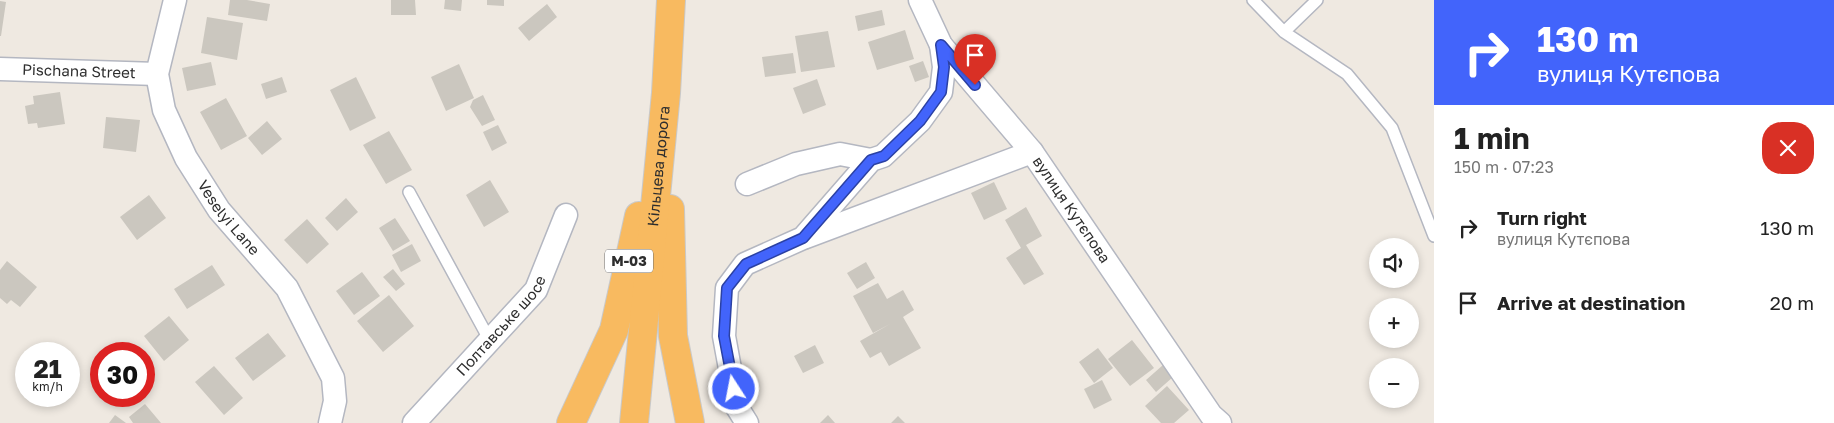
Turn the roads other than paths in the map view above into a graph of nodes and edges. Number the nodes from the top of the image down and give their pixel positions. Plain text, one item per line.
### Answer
1 (176, 0) edge
2 (671, 0) edge
3 (920, 0) edge
4 (1253, 0) edge
5 (1317, 0) edge
6 (1284, 32) junction
7 (941, 45) junction
8 (0, 69) edge
9 (157, 74) junction
10 (666, 93) junction
11 (1032, 152) junction
12 (871, 160) junction
13 (747, 184) dead end
14 (409, 192) dead end
15 (566, 215) dead end
16 (1434, 236) edge
17 (803, 238) junction
18 (489, 340) junction
19 (742, 415) edge
20 (330, 423) edge
21 (414, 423) edge
22 (571, 423) edge
23 (634, 423) edge
24 (690, 423) edge
25 (1220, 423) edge

1 - 9 street, Veselyi Lane
2 - 10 highway, Кільцева дорога / М-03
3 - 7 street, вулиця Кутєпова
4 - 6 lane
5 - 6 lane
6 - 16 lane
7 - 11 street, вулиця Кутєпова
7 - 12 street
8 - 9 street, Pischana Street
9 - 20 street, Veselyi Lane
10 - 22 highway, М-03
10 - 23 highway, Кільцева дорога / М-03
10 - 24 highway, М-03
11 - 17 street
11 - 25 street, вулиця Кутєпова
12 - 13 street
12 - 17 street
14 - 18 lane
15 - 18 street, Полтавське шосе
17 - 19 street
18 - 21 street, Полтавське шосе

